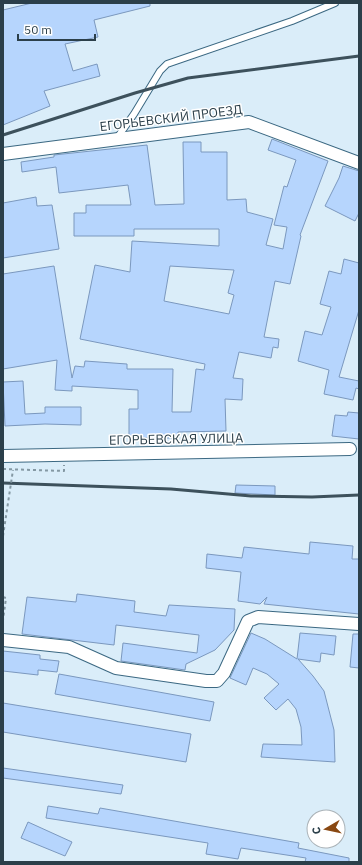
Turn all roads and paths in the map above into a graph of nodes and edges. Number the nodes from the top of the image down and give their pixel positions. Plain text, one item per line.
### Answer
1 (335, 3) edge
2 (116, 139) junction
3 (3, 154) edge
4 (359, 163) edge
5 (350, 449) dead end
6 (3, 456) edge
7 (3, 469) edge
8 (13, 470) junction
9 (64, 471) dead end
10 (3, 536) edge
11 (3, 597) edge
12 (3, 620) edge
13 (359, 624) edge
14 (3, 640) edge

1 - 2 lane
2 - 3 street, ЕГОРЬЕВСКИЙ ПРОЕЗД
2 - 4 street, ЕГОРЬЕВСКИЙ ПРОЕЗД
5 - 6 street, ЕГОРЬЕВСКАЯ УЛИЦА
7 - 8 path
8 - 9 path
8 - 10 path, bridge
11 - 12 path
13 - 14 street

